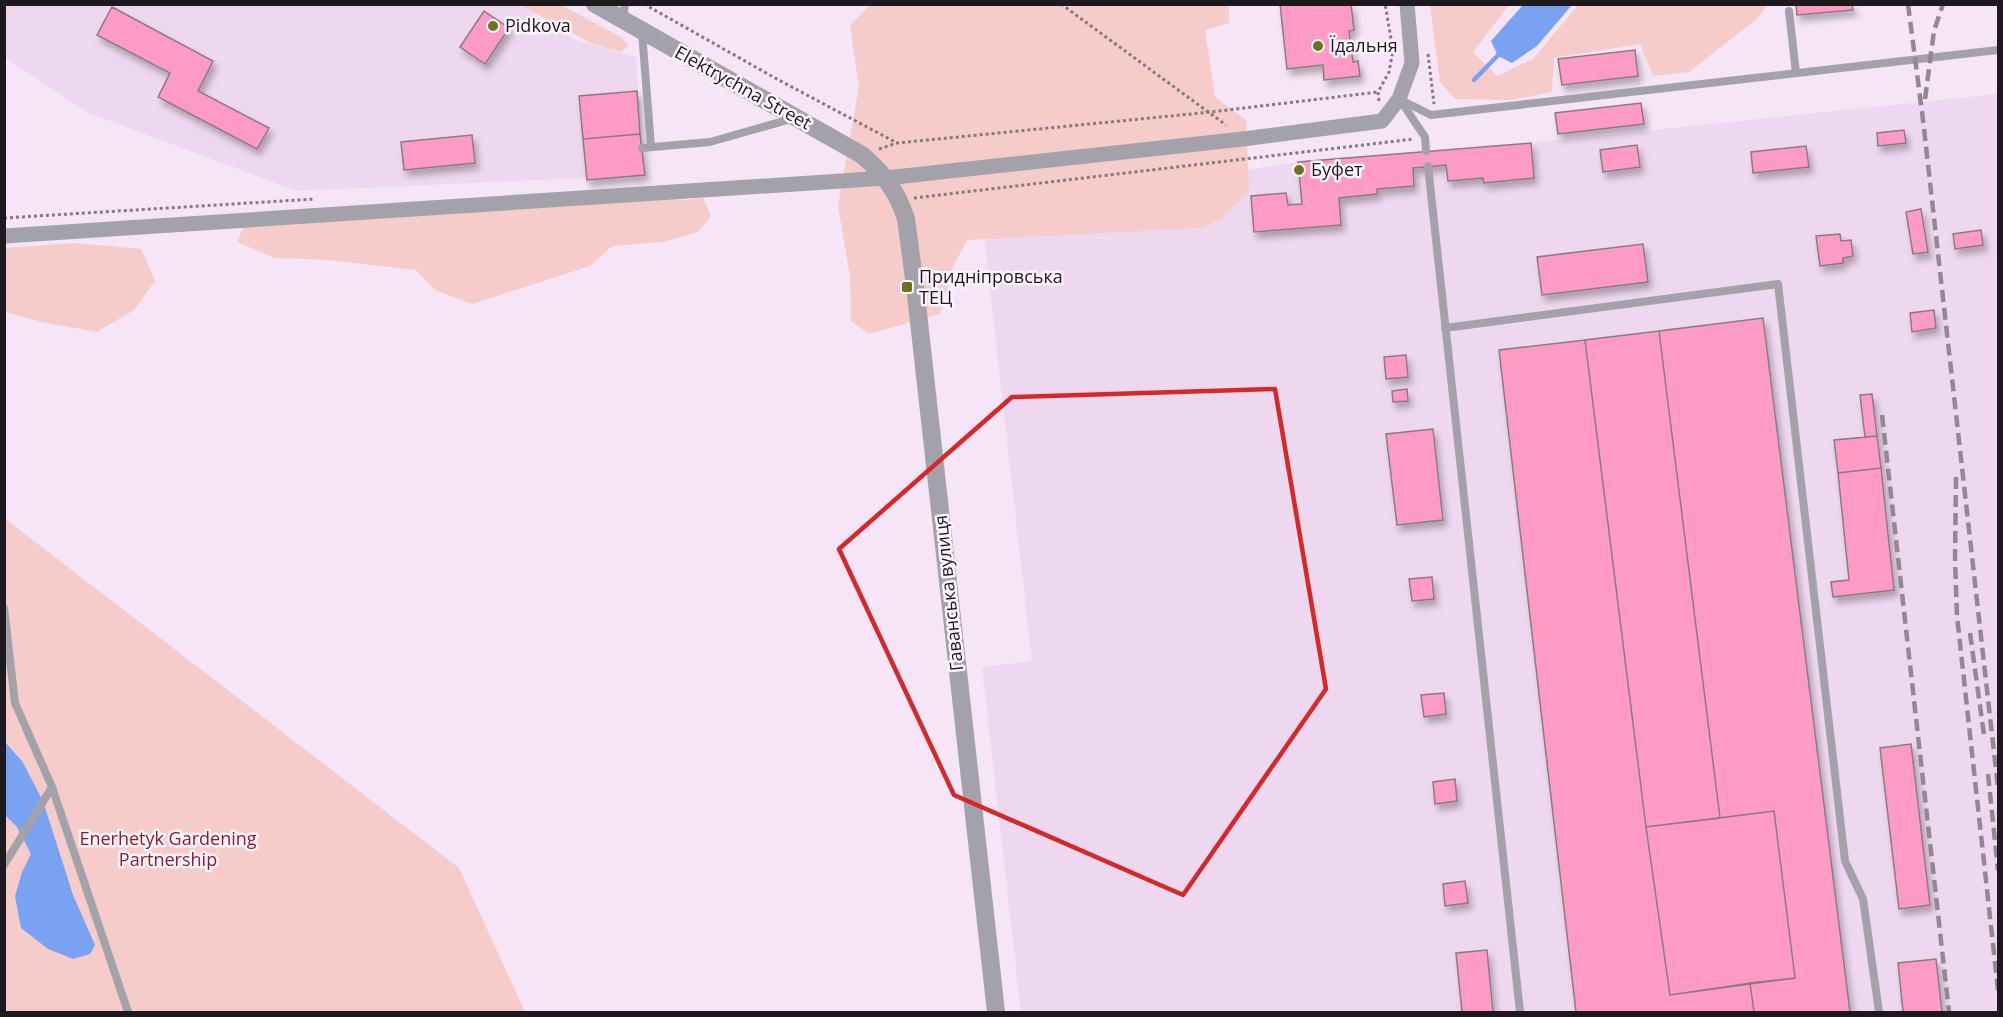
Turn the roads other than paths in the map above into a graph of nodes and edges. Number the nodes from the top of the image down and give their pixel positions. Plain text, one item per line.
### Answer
1 (595, 4) edge
2 (1407, 4) edge
3 (1789, 11) dead end
4 (624, 13) edge
5 (642, 31) junction
6 (1998, 50) edge
7 (1796, 73) junction
8 (1399, 99) junction
9 (795, 117) junction
10 (651, 147) junction
11 (642, 148) dead end
12 (1426, 152) dead end
13 (1428, 166) dead end
14 (886, 178) junction
15 (4, 236) edge
16 (1445, 328) junction
17 (4, 608) edge
18 (52, 787) junction
19 (4, 865) edge
20 (128, 1012) edge
21 (996, 1012) edge
22 (1520, 1012) edge
23 (1879, 1012) edge

1 - 4 street, Elektrychna Street
2 - 8 street
3 - 7 lane
4 - 5 street, Elektrychna Street
5 - 9 street, Elektrychna Street
5 - 10 lane
6 - 7 lane
7 - 8 lane
8 - 12 lane
8 - 14 street
9 - 10 lane
9 - 14 street, Elektrychna Street
10 - 11 lane
13 - 16 lane
14 - 15 street
14 - 21 street, Гаванська вулиця
16 - 22 lane
16 - 23 lane
17 - 18 lane
18 - 19 lane
18 - 20 lane

